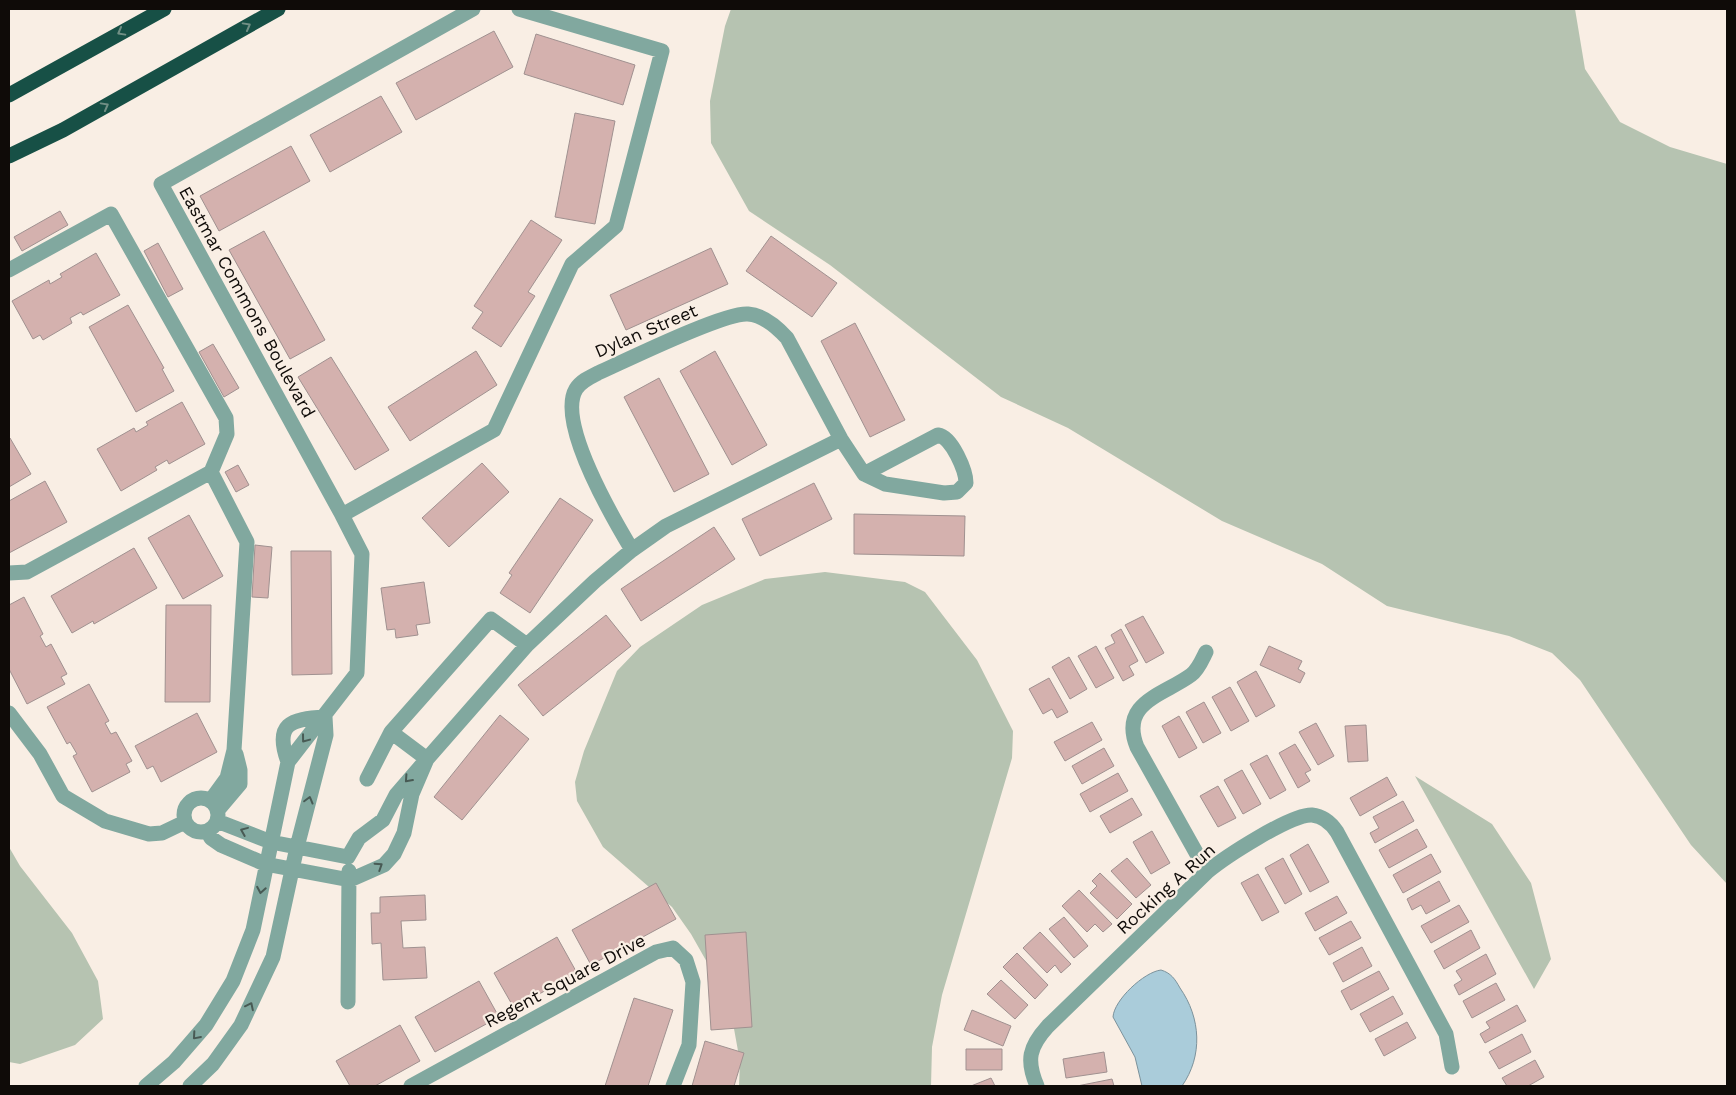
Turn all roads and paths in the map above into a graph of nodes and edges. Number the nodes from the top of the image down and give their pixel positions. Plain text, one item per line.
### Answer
1 (164, 9) edge
2 (278, 9) edge
3 (473, 9) edge
4 (519, 9) edge
5 (9, 95) edge
6 (63, 130) junction
7 (9, 156) edge
8 (9, 168) edge
9 (9, 270) edge
10 (842, 440) junction
11 (212, 472) junction
12 (864, 474) junction
13 (342, 515) junction
14 (632, 550) junction
15 (9, 573) edge
16 (528, 645) junction
17 (1206, 652) dead end
18 (9, 713) edge
19 (325, 717) junction
20 (391, 732) junction
21 (427, 759) junction
22 (288, 762) junction
23 (367, 778) dead end
24 (213, 815) junction
25 (185, 822) junction
26 (271, 842) junction
27 (297, 847) junction
28 (348, 857) junction
29 (265, 864) junction
30 (292, 870) junction
31 (1207, 872) junction
32 (350, 880) junction
33 (348, 1002) dead end
34 (1452, 1067) dead end
35 (426, 1082) edge
36 (146, 1086) edge
37 (190, 1086) edge
38 (411, 1086) edge
39 (673, 1086) edge
40 (1037, 1086) edge

1 -> 5 highway
6 -> 2 highway
3 - 13 street, Eastmar Commons Boulevard
4 - 13 street
6 - 7 highway
6 - 8 highway
9 - 11 street
10 - 12 street, Dylan Street
10 - 14 street
10 - 14 street, Dylan Street
11 - 15 street
11 - 24 street
12 - 12 street
13 - 19 street, Eastmar Commons Boulevard
14 - 16 street
16 - 20 street
16 - 21 street
17 - 31 street
18 - 25 street
19 -> 22 street, Eastmar Commons Boulevard
19 - 22 street
27 -> 19 street
20 - 21 street
20 - 23 street
21 -> 28 street
32 -> 21 street
22 - 26 street, Eastmar Commons Boulevard
24 - 25 street
24 - 25 street
26 -> 24 street
24 - 29 street
26 - 27 street
26 - 29 street, Eastmar Commons Boulevard
27 - 28 street
27 - 30 street
28 - 32 street
29 - 30 street
29 -> 36 street, Eastmar Commons Boulevard
30 - 32 street
37 -> 30 street
31 - 34 street, Rocking A Run
31 - 40 street, Rocking A Run
32 - 33 street
35 - 38 street, Regent Square Drive
35 - 39 street, Regent Square Drive

